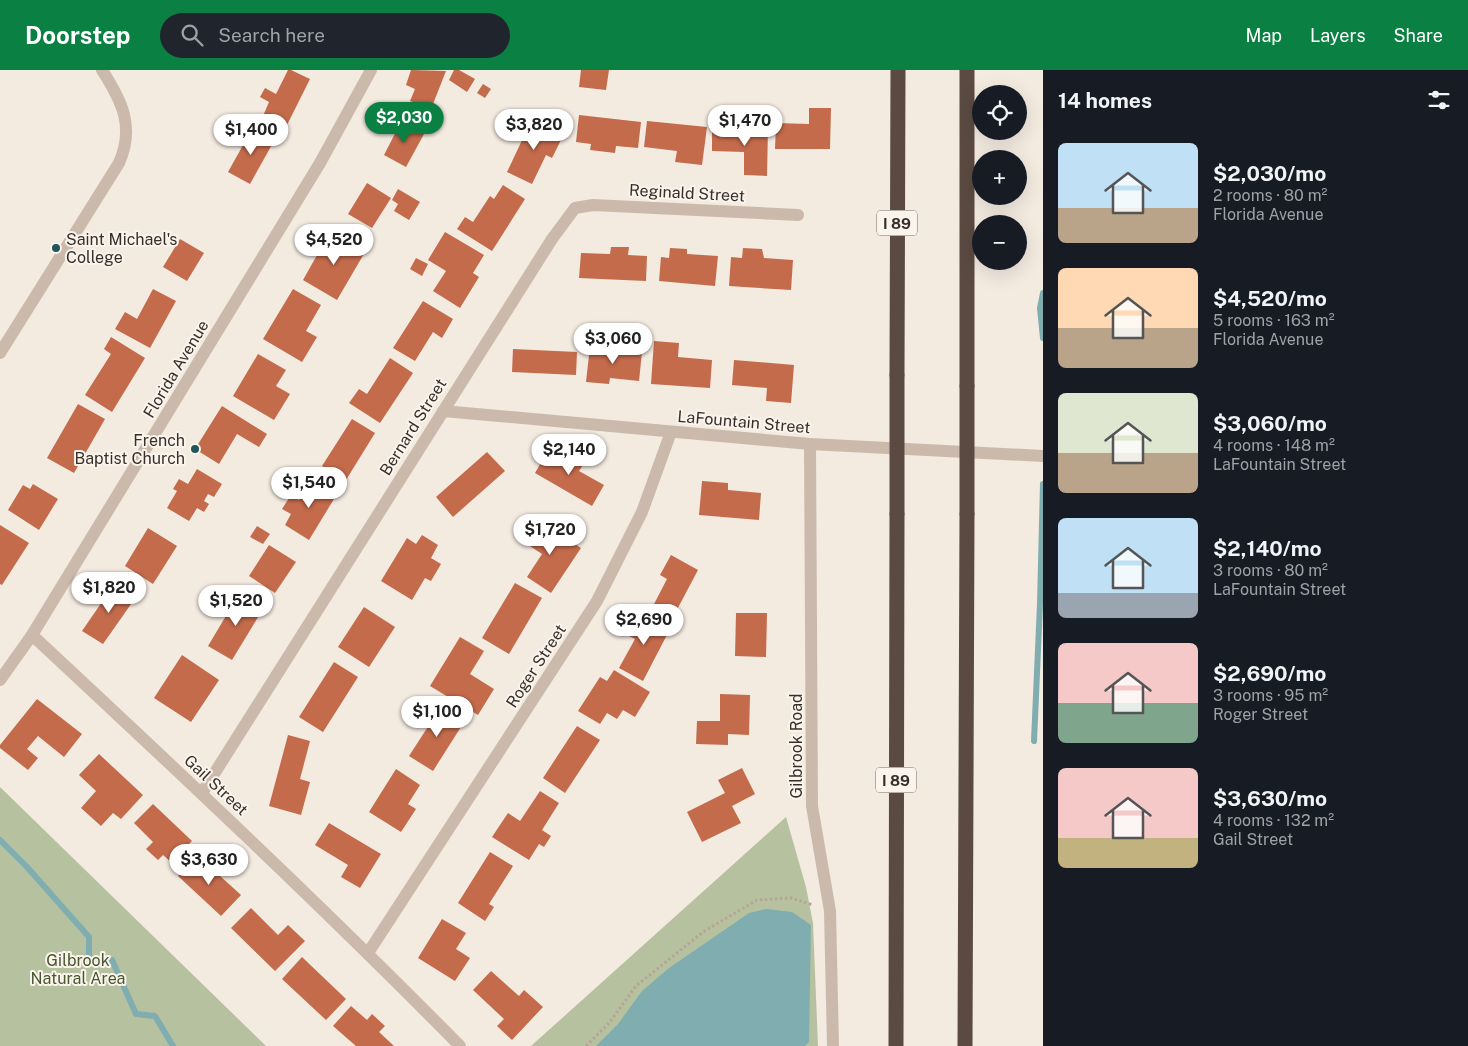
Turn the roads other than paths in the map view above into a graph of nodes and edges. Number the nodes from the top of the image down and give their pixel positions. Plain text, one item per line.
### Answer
1 (102, 70) edge
2 (371, 70) edge
3 (898, 70) edge
4 (967, 70) edge
5 (575, 208) joint
6 (798, 216) dead end
7 (0, 352) edge
8 (443, 411) junction
9 (671, 432) junction
10 (810, 444) junction
11 (1043, 456) edge
12 (32, 635) junction
13 (0, 680) edge
14 (202, 793) junction
15 (368, 952) junction
16 (460, 1046) edge
17 (833, 1046) edge
18 (896, 1046) edge
19 (965, 1046) edge

1 - 7 street
2 - 12 street, Florida Avenue
3 - 18 highway, I 89, bridge
4 - 19 highway, bridge
5 - 6 street, Reginald Street
5 - 8 street, Bernard Street
8 - 9 street, LaFountain Street
8 - 14 street, Bernard Street
9 - 10 street, LaFountain Street
9 - 15 street, Roger Street
10 - 11 street, LaFountain Street
10 - 17 street, Gilbrook Road
12 - 13 street, Florida Avenue
12 - 14 street, Gail Street
14 - 15 street, Gail Street
15 - 16 street, Gail Street

